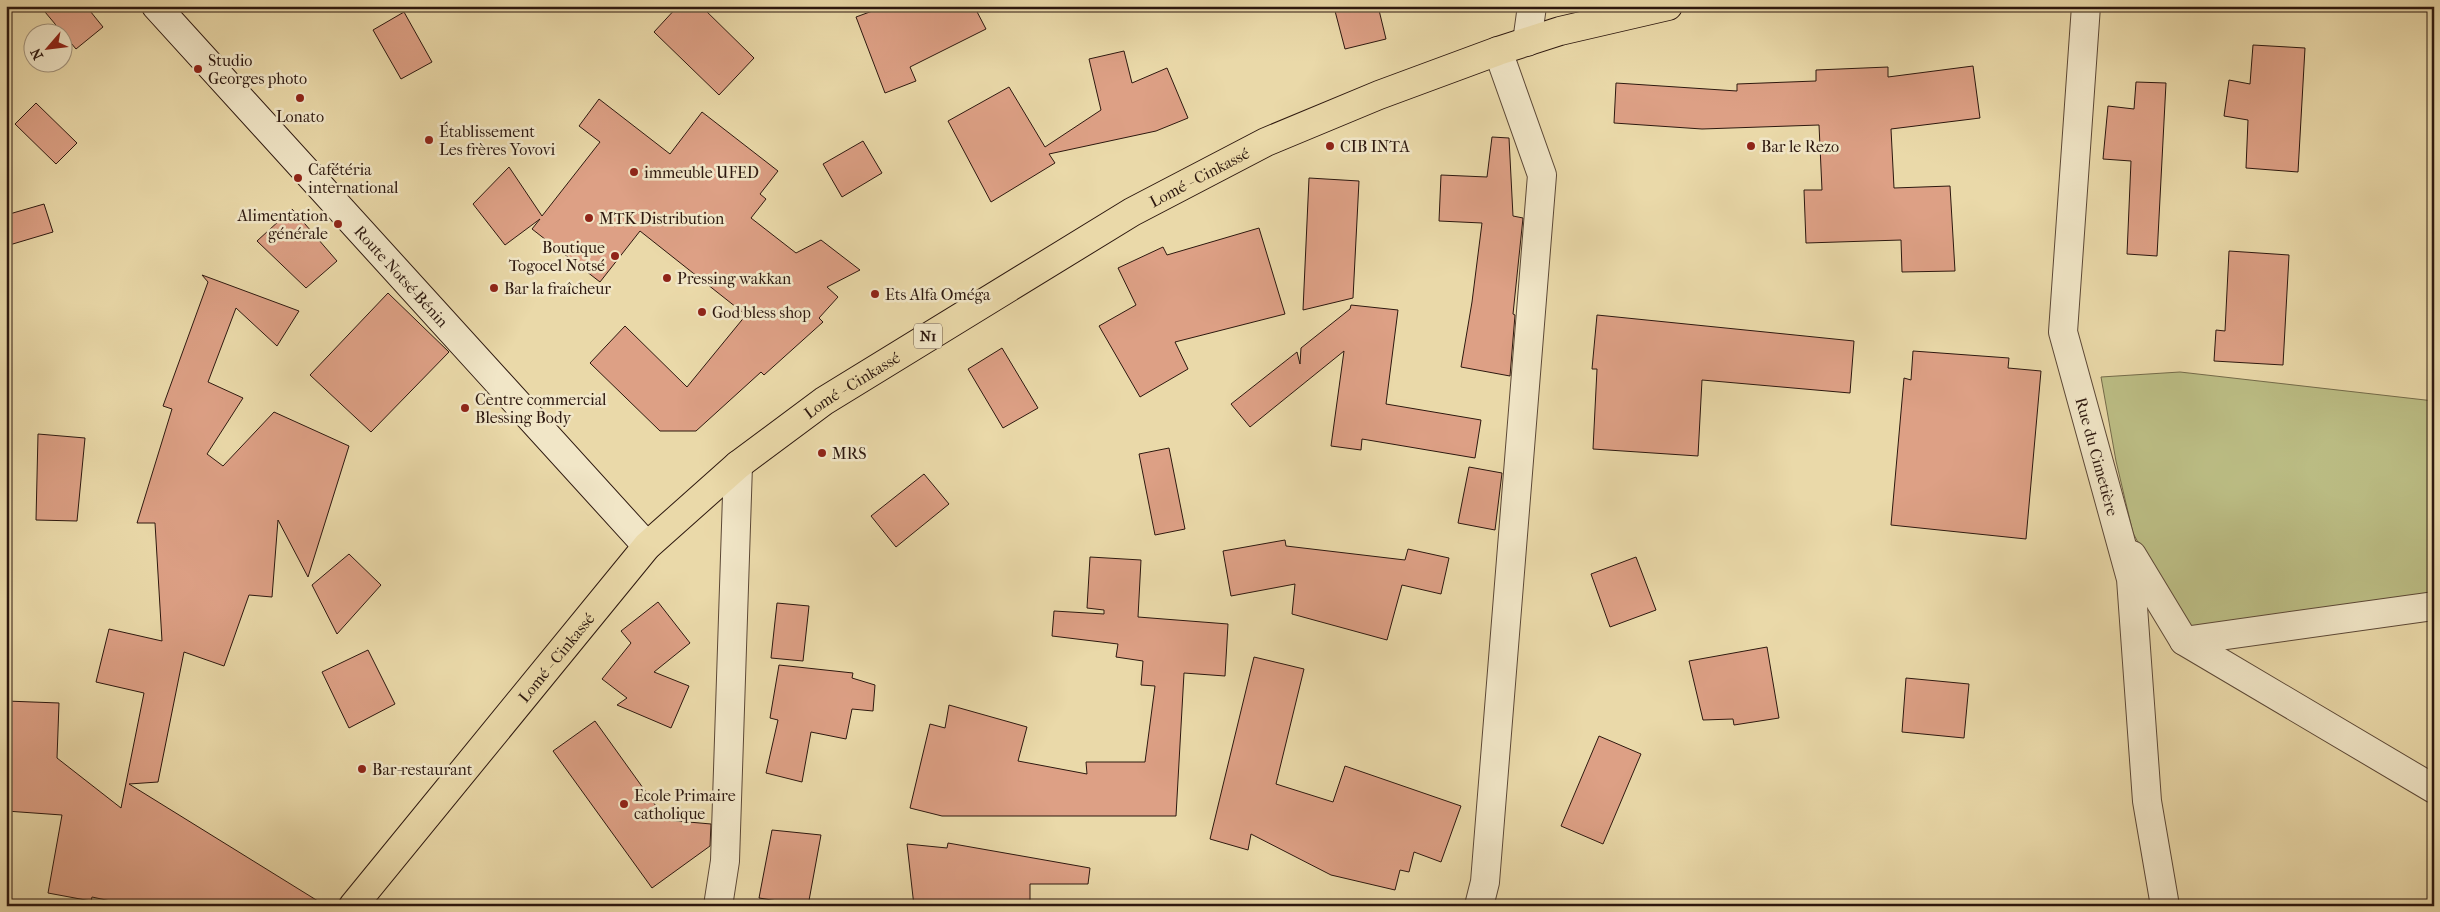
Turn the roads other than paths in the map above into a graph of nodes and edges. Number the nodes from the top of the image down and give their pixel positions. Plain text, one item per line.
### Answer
1 (156, 6) edge
2 (1532, 6) edge
3 (1668, 6) edge
4 (2086, 6) edge
5 (1527, 42) junction
6 (1498, 51) junction
7 (738, 465) junction
8 (2121, 537) junction
9 (647, 546) junction
10 (2434, 606) edge
11 (2184, 641) junction
12 (2434, 789) edge
13 (353, 906) edge
14 (718, 906) edge
15 (1479, 906) edge
16 (2165, 906) edge

1 - 9 street, Route Notsé-Bénin
2 - 5 street
3 - 5 highway, Lomé - Cinkassé / N1
4 - 8 street, Rue du Cimetière
5 - 6 highway, Lomé - Cinkassé / N1
6 - 7 highway, Lomé - Cinkassé / N1
6 - 15 street
7 - 9 highway, Lomé - Cinkassé / N1
7 - 14 street
8 - 11 street
8 - 16 street, Rue du Cimetière
9 - 13 highway, Lomé - Cinkassé / N1
10 - 11 street
11 - 12 street

